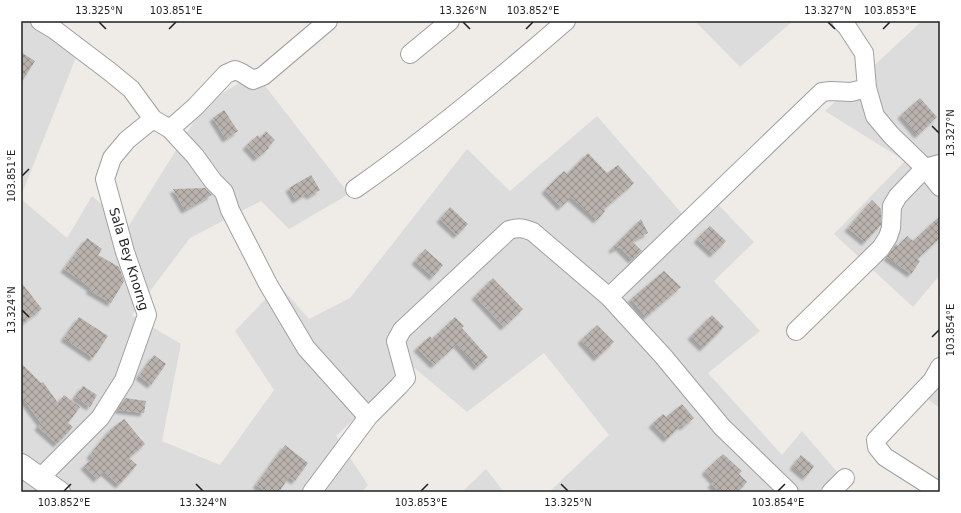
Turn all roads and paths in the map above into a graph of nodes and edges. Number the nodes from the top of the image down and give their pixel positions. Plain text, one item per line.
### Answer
1 (40, 21) edge
2 (328, 21) edge
3 (450, 21) edge
4 (566, 21) edge
5 (841, 21) edge
6 (410, 54) dead end
7 (867, 88) junction
8 (153, 119) junction
9 (170, 129) junction
10 (933, 166) edge
11 (940, 187) edge
12 (355, 189) dead end
13 (609, 297) junction
14 (796, 331) dead end
15 (940, 367) edge
16 (368, 417) junction
17 (21, 465) edge
18 (40, 478) junction
19 (845, 478) dead end
20 (59, 492) edge
21 (312, 492) edge
22 (789, 492) edge
23 (831, 492) edge
24 (940, 492) edge

1 - 8 street
2 - 9 street
3 - 6 street
4 - 12 street
5 - 7 street
7 - 10 street
7 - 13 street
8 - 9 street
8 - 18 street, Sala Bey Knorng
9 - 16 street
10 - 11 street
10 - 14 street
13 - 16 street
13 - 22 street
15 - 24 street
16 - 21 street
17 - 18 street
18 - 20 street
19 - 23 street

